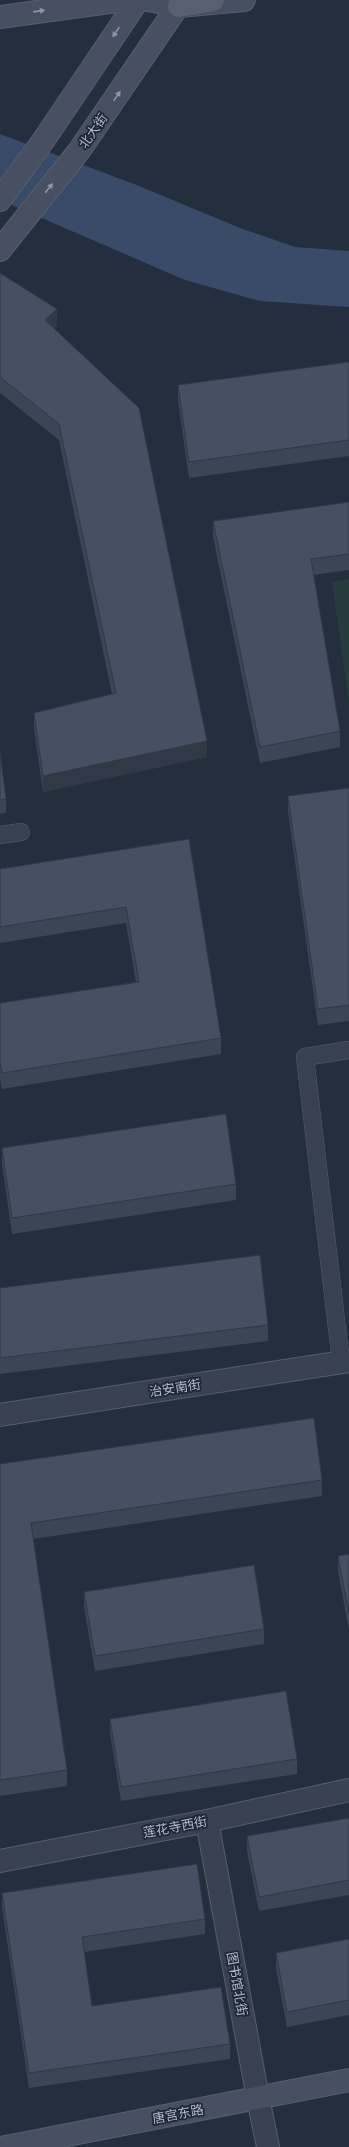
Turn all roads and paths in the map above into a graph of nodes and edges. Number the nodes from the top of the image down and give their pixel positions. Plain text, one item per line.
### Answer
1 (124, 0) edge
2 (138, 0) edge
3 (148, 0) edge
4 (214, 0) edge
5 (244, 0) edge
6 (78, 3) edge
7 (181, 3) edge
8 (0, 17) edge
9 (0, 200) edge
10 (0, 250) edge
11 (21, 832) dead end
12 (0, 835) edge
13 (349, 1050) edge
14 (345, 1362) edge
15 (0, 1415) edge
16 (349, 1790) edge
17 (207, 1821) junction
18 (0, 1861) edge
19 (349, 2080) edge
20 (258, 2098) junction
21 (6, 2147) edge
22 (268, 2147) edge

1 - 6 street
2 -> 9 street
3 - 7 street
4 - 7 main road
5 - 7 street
8 -> 6 street
10 -> 7 street, 北大街
11 - 12 lane
13 - 14 lane
14 - 15 street, 治安南街
16 - 17 street, 莲花寺西街
17 - 18 street, 莲花寺西街
17 - 20 street, 图书馆北街
19 - 20 street, 唐宫东路
20 - 21 street, 唐宫东路
20 - 22 street, 图书馆北街

